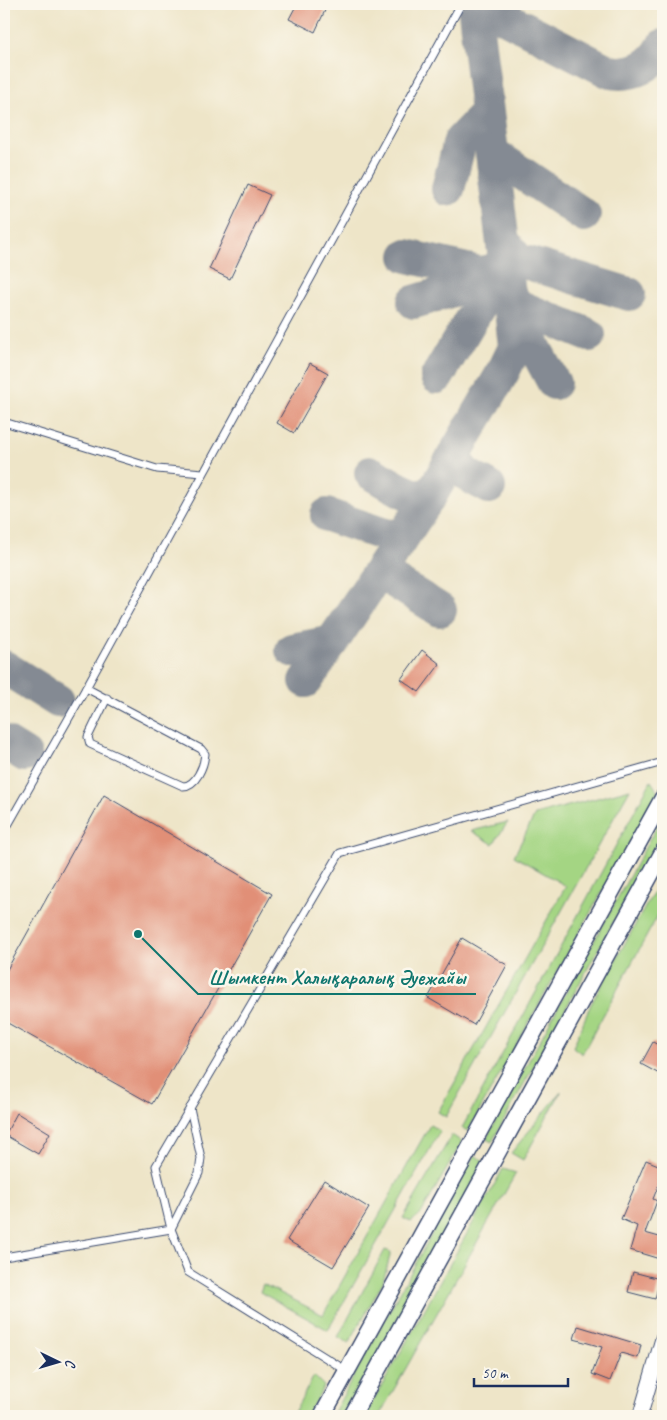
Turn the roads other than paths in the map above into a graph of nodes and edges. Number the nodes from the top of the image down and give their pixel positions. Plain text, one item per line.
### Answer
1 (461, 4) edge
2 (4, 422) edge
3 (203, 474) junction
4 (86, 688) junction
5 (107, 698) junction
6 (663, 762) edge
7 (663, 798) edge
8 (4, 832) edge
9 (663, 852) edge
10 (190, 1108) junction
11 (171, 1229) junction
12 (4, 1257) edge
13 (663, 1337) edge
14 (347, 1371) junction
15 (322, 1416) edge
16 (352, 1416) edge
17 (640, 1416) edge

1 - 3 lane
2 - 3 lane
3 - 4 lane
4 - 5 lane
4 - 8 lane
5 - 5 lane
6 - 10 lane
7 - 14 street
9 - 16 street
10 - 11 lane
10 - 11 lane
11 - 12 lane
11 - 14 lane
13 - 17 street
14 - 15 street

